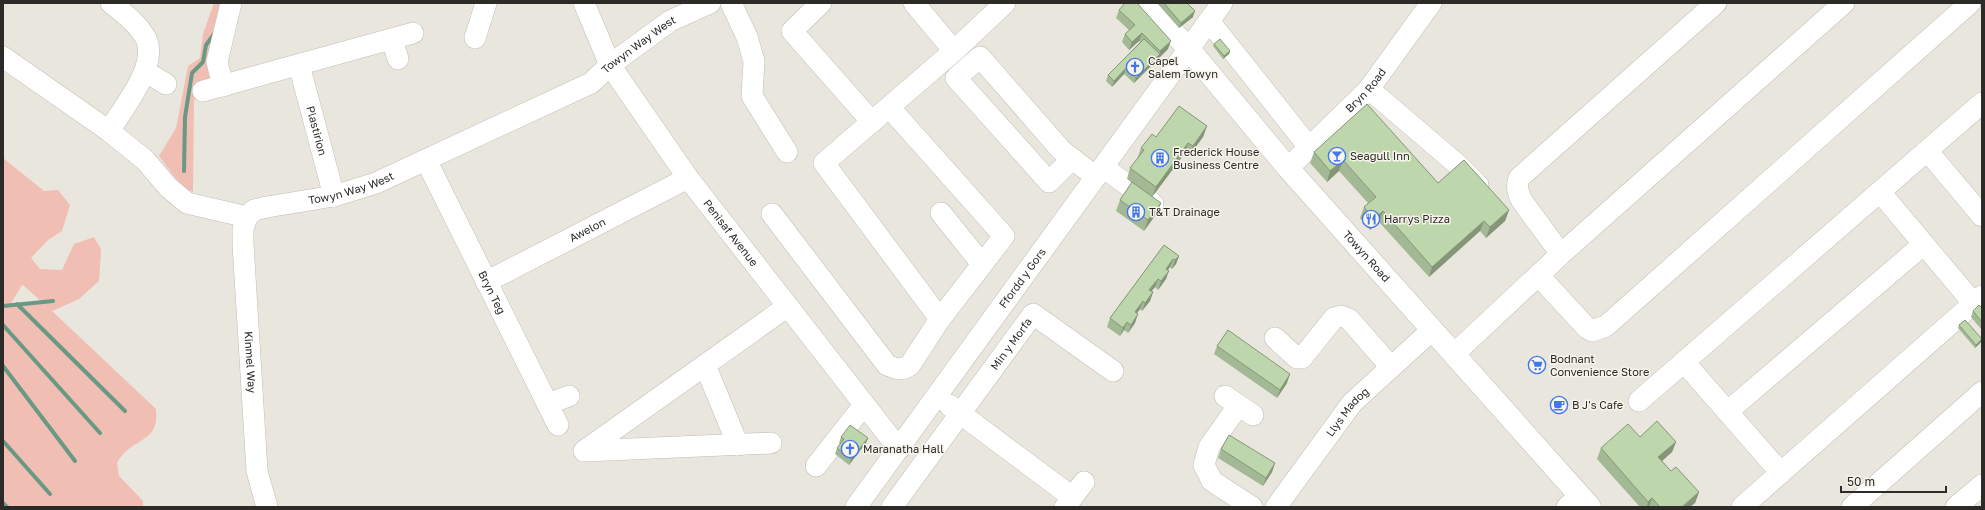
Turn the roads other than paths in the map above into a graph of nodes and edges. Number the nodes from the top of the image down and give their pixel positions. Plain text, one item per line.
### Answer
1 (111, 3) edge
2 (231, 3) edge
3 (486, 3) edge
4 (584, 3) edge
5 (710, 3) edge
6 (731, 3) edge
7 (821, 3) edge
8 (914, 3) edge
9 (1005, 3) edge
10 (1146, 3) edge
11 (1222, 3) edge
12 (1431, 3) edge
13 (1716, 3) edge
14 (1844, 3) edge
15 (1970, 3) edge
16 (1209, 21) junction
17 (413, 33) dead end
18 (475, 38) dead end
19 (392, 39) junction
20 (1188, 49) junction
21 (954, 51) junction
22 (3, 57) edge
23 (398, 59) dead end
24 (299, 65) junction
25 (610, 65) junction
26 (146, 72) junction
27 (166, 84) dead end
28 (223, 86) junction
29 (1369, 89) junction
30 (203, 92) dead end
31 (1982, 103) edge
32 (889, 107) junction
33 (872, 122) junction
34 (109, 131) junction
35 (1309, 147) junction
36 (787, 152) dead end
37 (1072, 159) junction
38 (426, 160) junction
39 (1934, 160) dead end
40 (1288, 168) junction
41 (1100, 172) junction
42 (688, 178) junction
43 (1880, 192) junction
44 (334, 196) junction
45 (1489, 196) edge
46 (1156, 206) edge
47 (941, 213) dead end
48 (772, 214) dead end
49 (1982, 216) edge
50 (247, 217) junction
51 (1924, 244) junction
52 (1561, 254) junction
53 (982, 264) junction
54 (1538, 275) junction
55 (486, 282) junction
56 (1978, 300) edge
57 (788, 306) junction
58 (940, 319) junction
59 (1432, 330) junction
60 (1275, 338) dead end
61 (1454, 354) junction
62 (1684, 362) junction
63 (705, 365) junction
64 (1391, 367) junction
65 (1114, 371) dead end
66 (1982, 392) edge
67 (569, 396) dead end
68 (937, 396) junction
69 (1639, 402) dead end
70 (547, 404) junction
71 (864, 405) junction
72 (1238, 406) dead end
73 (1728, 412) junction
74 (960, 414) junction
75 (558, 426) dead end
76 (771, 443) dead end
77 (738, 445) junction
78 (899, 449) junction
79 (816, 466) dead end
80 (1781, 473) junction
81 (1982, 485) edge
82 (1074, 495) edge
83 (1579, 503) edge
84 (267, 507) edge
85 (856, 507) edge
86 (892, 507) edge
87 (1252, 507) edge
88 (1276, 507) edge
89 (1742, 507) edge
90 (1852, 507) edge
91 (1956, 507) edge

1 - 26 street
2 - 28 street
3 - 18 street
4 - 25 street, Penisaf Avenue
5 - 25 street, Towyn Way West
6 - 36 street
7 - 33 street
8 - 21 street
9 - 21 street
10 - 20 main road, Towyn Road
11 - 16 street, Ffordd y Gors
12 - 29 street, Bryn Road
13 - 52 street
14 - 52 street
15 - 54 street
16 - 20 street, Ffordd y Gors
16 - 35 street
17 - 19 street
19 - 23 street
19 - 24 street
20 - 40 main road, Towyn Road
20 - 41 street, Ffordd y Gors
21 - 32 street
22 - 34 street
24 - 28 street
24 - 44 street, Plastirion
25 - 38 street, Towyn Way West
25 - 42 street, Penisaf Avenue
26 - 27 street
26 - 34 street
28 - 30 street
29 - 35 street, Bryn Road
29 - 45 street
31 - 43 street
32 - 33 street
32 - 53 street
33 - 58 street
34 - 50 street
35 - 40 street, Bryn Road
37 - 37 street
37 - 41 street
38 - 44 street, Towyn Way West
38 - 55 street, Bryn Teg
39 - 49 street
40 - 59 main road, Towyn Road
41 - 46 street
41 - 68 street, Ffordd y Gors
42 - 55 street, Awelon
42 - 57 street, Penisaf Avenue
43 - 51 street
43 - 62 street
44 - 50 street, Towyn Way West
47 - 53 street
48 - 58 street
50 - 84 street, Kinmel Way
51 - 56 street
51 - 73 street
52 - 54 street
53 - 58 street
54 - 61 street
55 - 70 street, Bryn Teg
56 - 80 street
57 - 63 street
57 - 71 street, Penisaf Avenue
59 - 61 main road, Towyn Road
59 - 64 street, Llys Madog
60 - 64 street
61 - 83 main road, Towyn Road
62 - 69 street
62 - 73 street
63 - 77 street
63 - 77 street
64 - 88 street, Llys Madog
65 - 74 street, Min y Morfa
66 - 90 street
67 - 70 street
68 - 74 street
68 - 78 street, Ffordd y Gors
70 - 75 street, Bryn Teg
71 - 78 street, Penisaf Avenue
71 - 79 street
72 - 87 street
73 - 80 street
74 - 82 street
74 - 86 street, Min y Morfa
76 - 77 street
78 - 85 street, Ffordd y Gors
80 - 89 street
81 - 91 street

